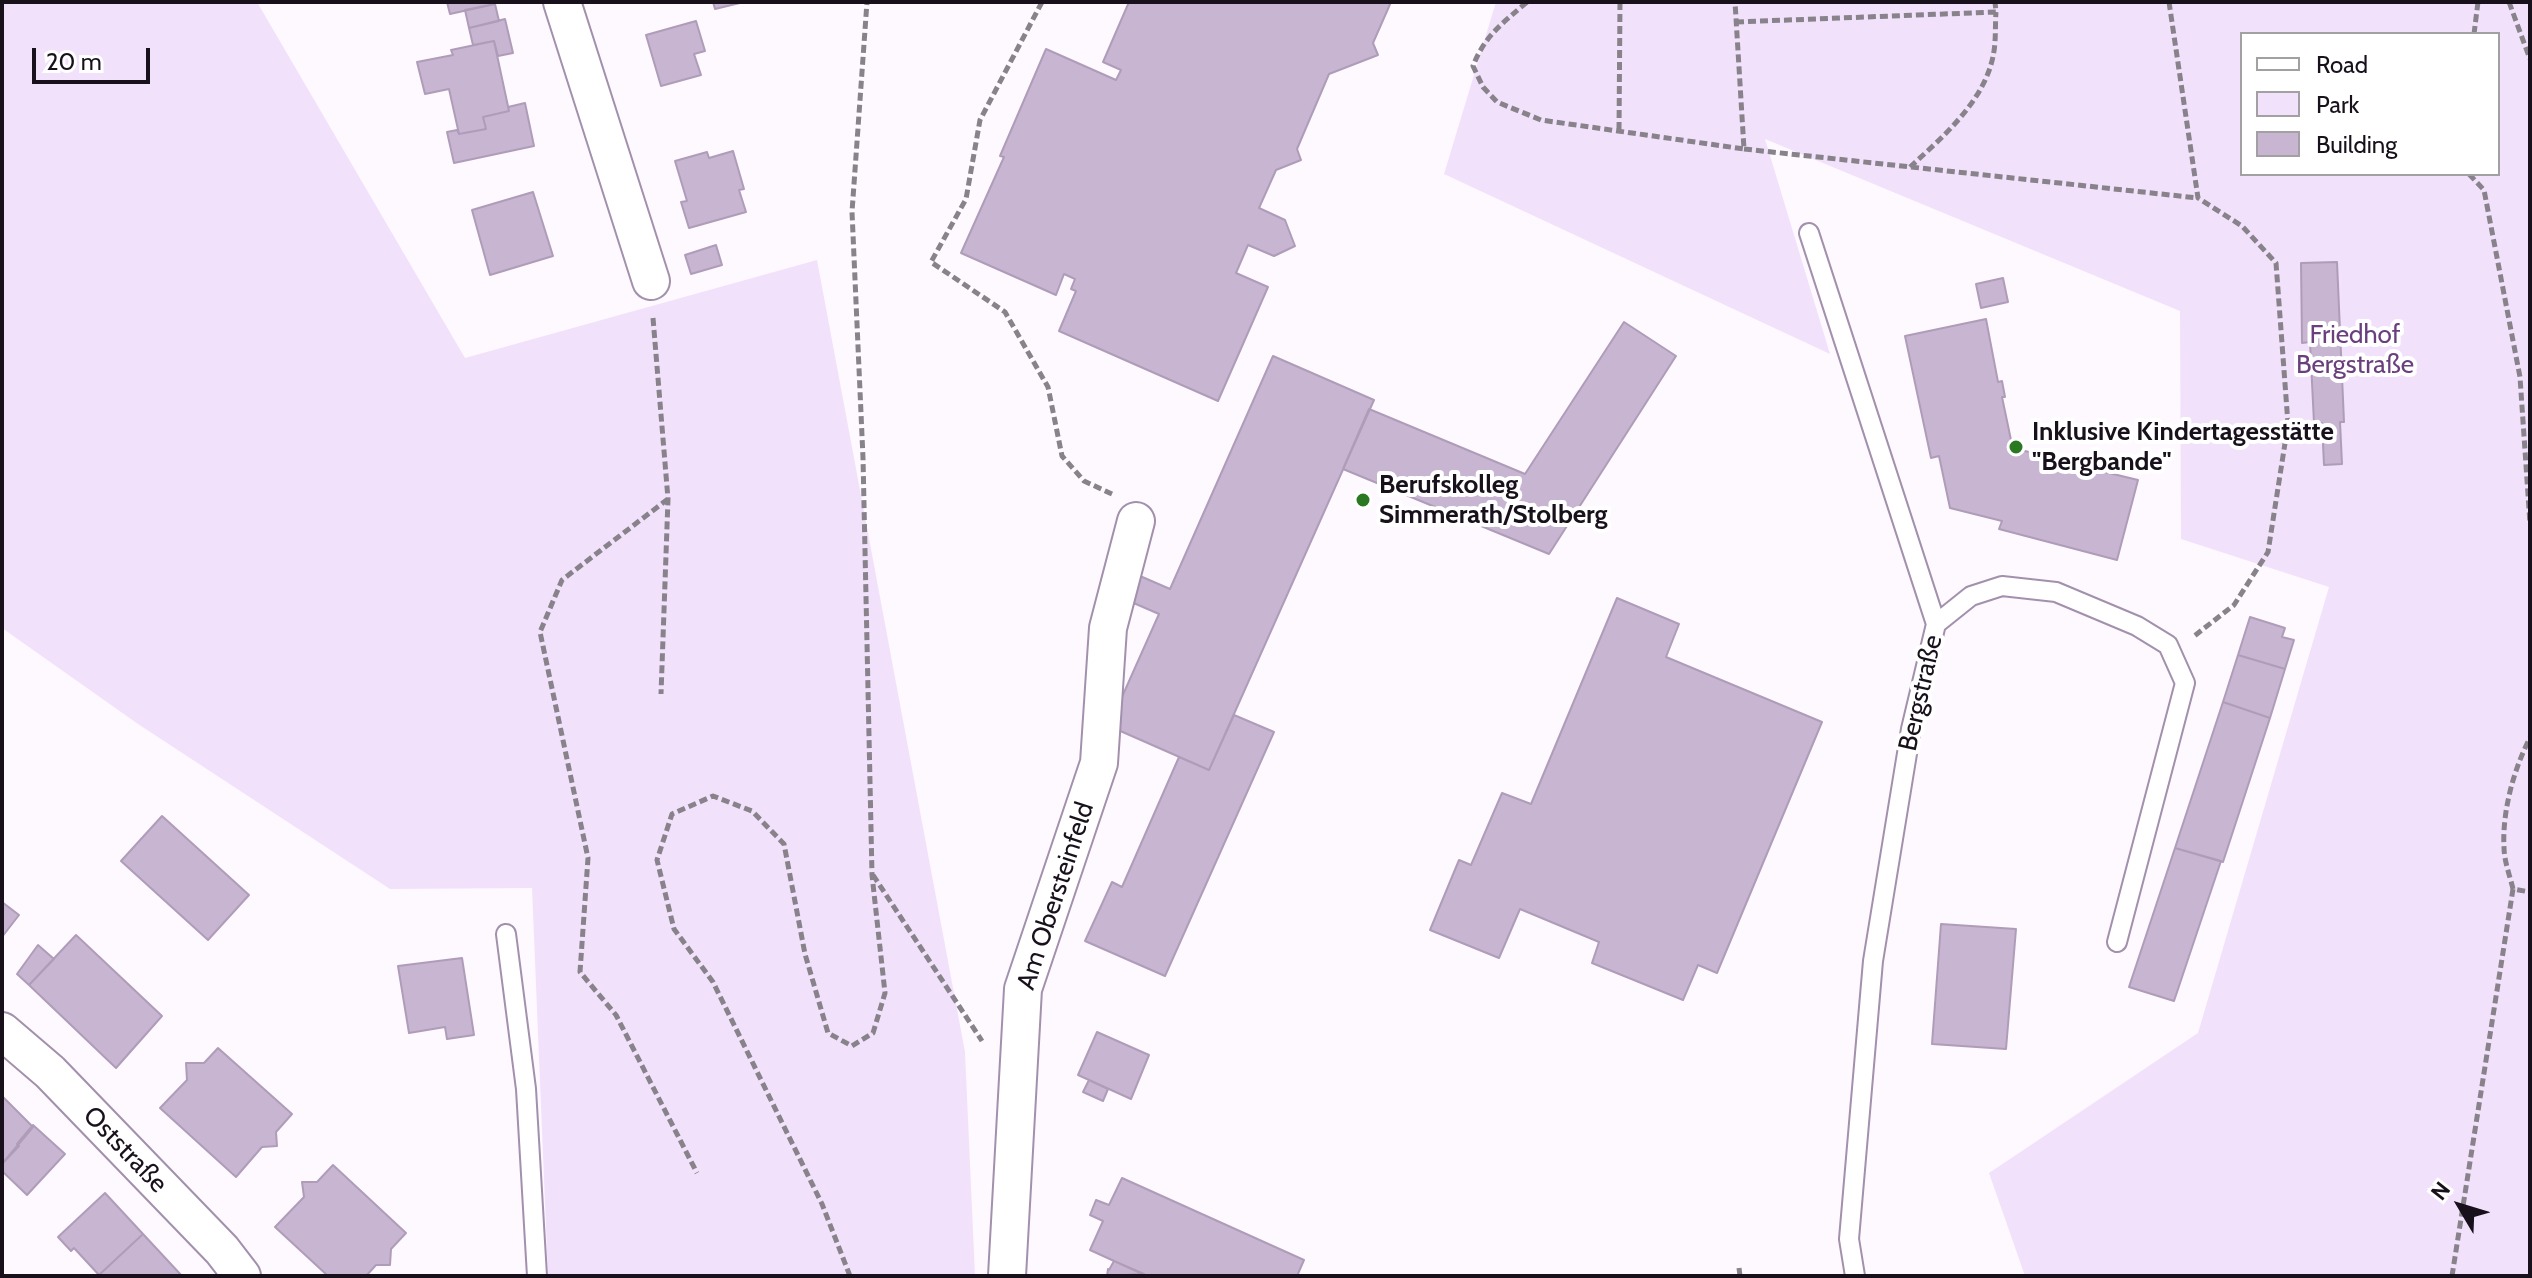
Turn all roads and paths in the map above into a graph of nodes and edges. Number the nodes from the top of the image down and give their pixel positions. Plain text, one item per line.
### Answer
1 (562, 2) edge
2 (867, 2) edge
3 (1042, 2) edge
4 (1527, 2) edge
5 (1620, 2) edge
6 (1735, 2) edge
7 (1995, 2) edge
8 (2169, 2) edge
9 (2478, 2) edge
10 (2509, 2) edge
11 (1996, 12) junction
12 (1736, 22) junction
13 (2474, 32) edge
14 (2530, 59) edge
15 (1619, 130) junction
16 (1744, 149) junction
17 (1910, 167) junction
18 (2471, 176) edge
19 (2198, 198) junction
20 (1809, 233) dead end
21 (651, 281) joint
22 (668, 499) junction
23 (1136, 521) joint
24 (2530, 524) edge
25 (1936, 624) junction
26 (2172, 654) junction
27 (661, 694) dead end
28 (2530, 738) edge
29 (872, 875) junction
30 (2513, 889) junction
31 (2530, 892) edge
32 (506, 934) dead end
33 (2117, 942) dead end
34 (2, 1031) edge
35 (1016, 1092) junction
36 (697, 1173) dead end
37 (1739, 1268) dead end
38 (242, 1276) edge
39 (537, 1276) edge
40 (850, 1276) edge
41 (1007, 1276) edge
42 (1740, 1276) edge
43 (1855, 1276) edge
44 (2452, 1276) edge

1 - 21 street
2 - 29 path
3 - 23 path
4 - 15 path
5 - 15 path
6 - 12 path
7 - 11 path
8 - 19 path
9 - 13 path
10 - 14 path
11 - 12 path
11 - 17 path
12 - 16 path
15 - 16 path
16 - 17 path
17 - 19 path
18 - 24 path
19 - 26 path
20 - 25 lane
21 - 22 path
22 - 27 path
22 - 36 path
23 - 35 street, Am Obersteinfeld
25 - 26 lane, Bergstraße
25 - 43 lane, Bergstraße
26 - 33 lane
28 - 30 path
29 - 35 path
29 - 40 path
30 - 31 path
30 - 44 path
32 - 39 lane
34 - 38 street, Oststraße
35 - 41 street, Am Obersteinfeld
37 - 42 path

